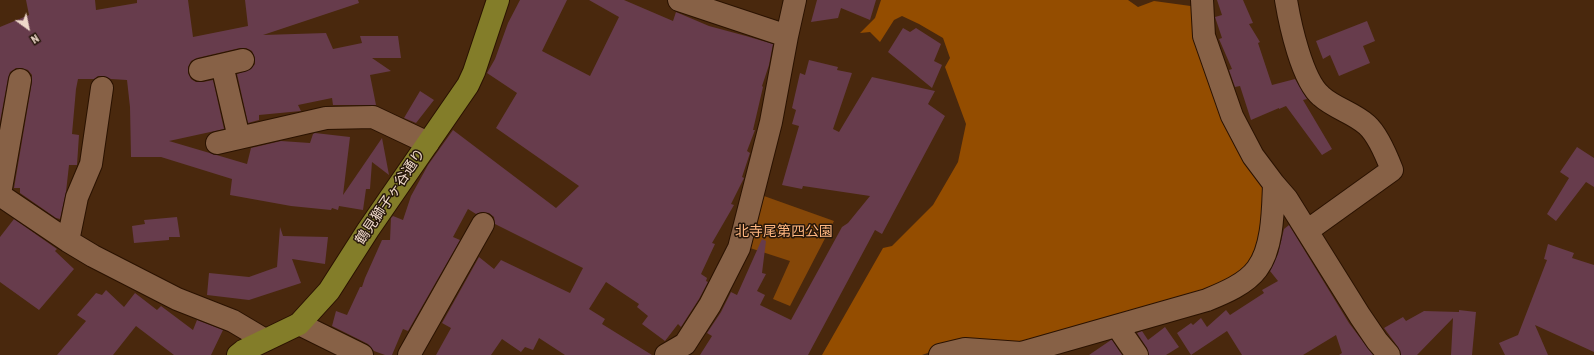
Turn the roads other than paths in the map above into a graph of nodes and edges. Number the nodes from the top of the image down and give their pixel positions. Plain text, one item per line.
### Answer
1 (498, 0) edge
2 (679, 0) edge
3 (796, 0) edge
4 (1202, 0) edge
5 (1286, 0) edge
6 (787, 36) junction
7 (200, 70) dead end
8 (20, 80) dead end
9 (102, 88) dead end
10 (239, 138) junction
11 (217, 143) dead end
12 (428, 143) junction
13 (1274, 184) junction
14 (0, 195) edge
15 (483, 224) dead end
16 (1307, 231) junction
17 (68, 241) junction
18 (299, 324) junction
19 (1117, 326) junction
20 (265, 340) junction
21 (238, 355) edge
22 (362, 355) edge
23 (409, 355) edge
24 (666, 355) edge
25 (940, 355) edge
26 (1137, 355) edge
27 (1389, 355) edge

1 - 12 main road, 鶴見獅子ヶ谷通り
2 - 6 street
3 - 6 street
4 - 13 street
5 - 16 street
6 - 24 street
7 - 10 street
8 - 14 street
9 - 17 street
10 - 11 street
10 - 12 street
12 - 18 main road, 鶴見獅子ヶ谷通り
13 - 16 street
13 - 19 street
14 - 17 street
15 - 23 street
16 - 27 street
17 - 20 street
18 - 20 main road, 鶴見獅子ヶ谷通り
18 - 22 street
19 - 25 street
19 - 26 street
20 - 21 main road, 鶴見獅子ヶ谷通り

